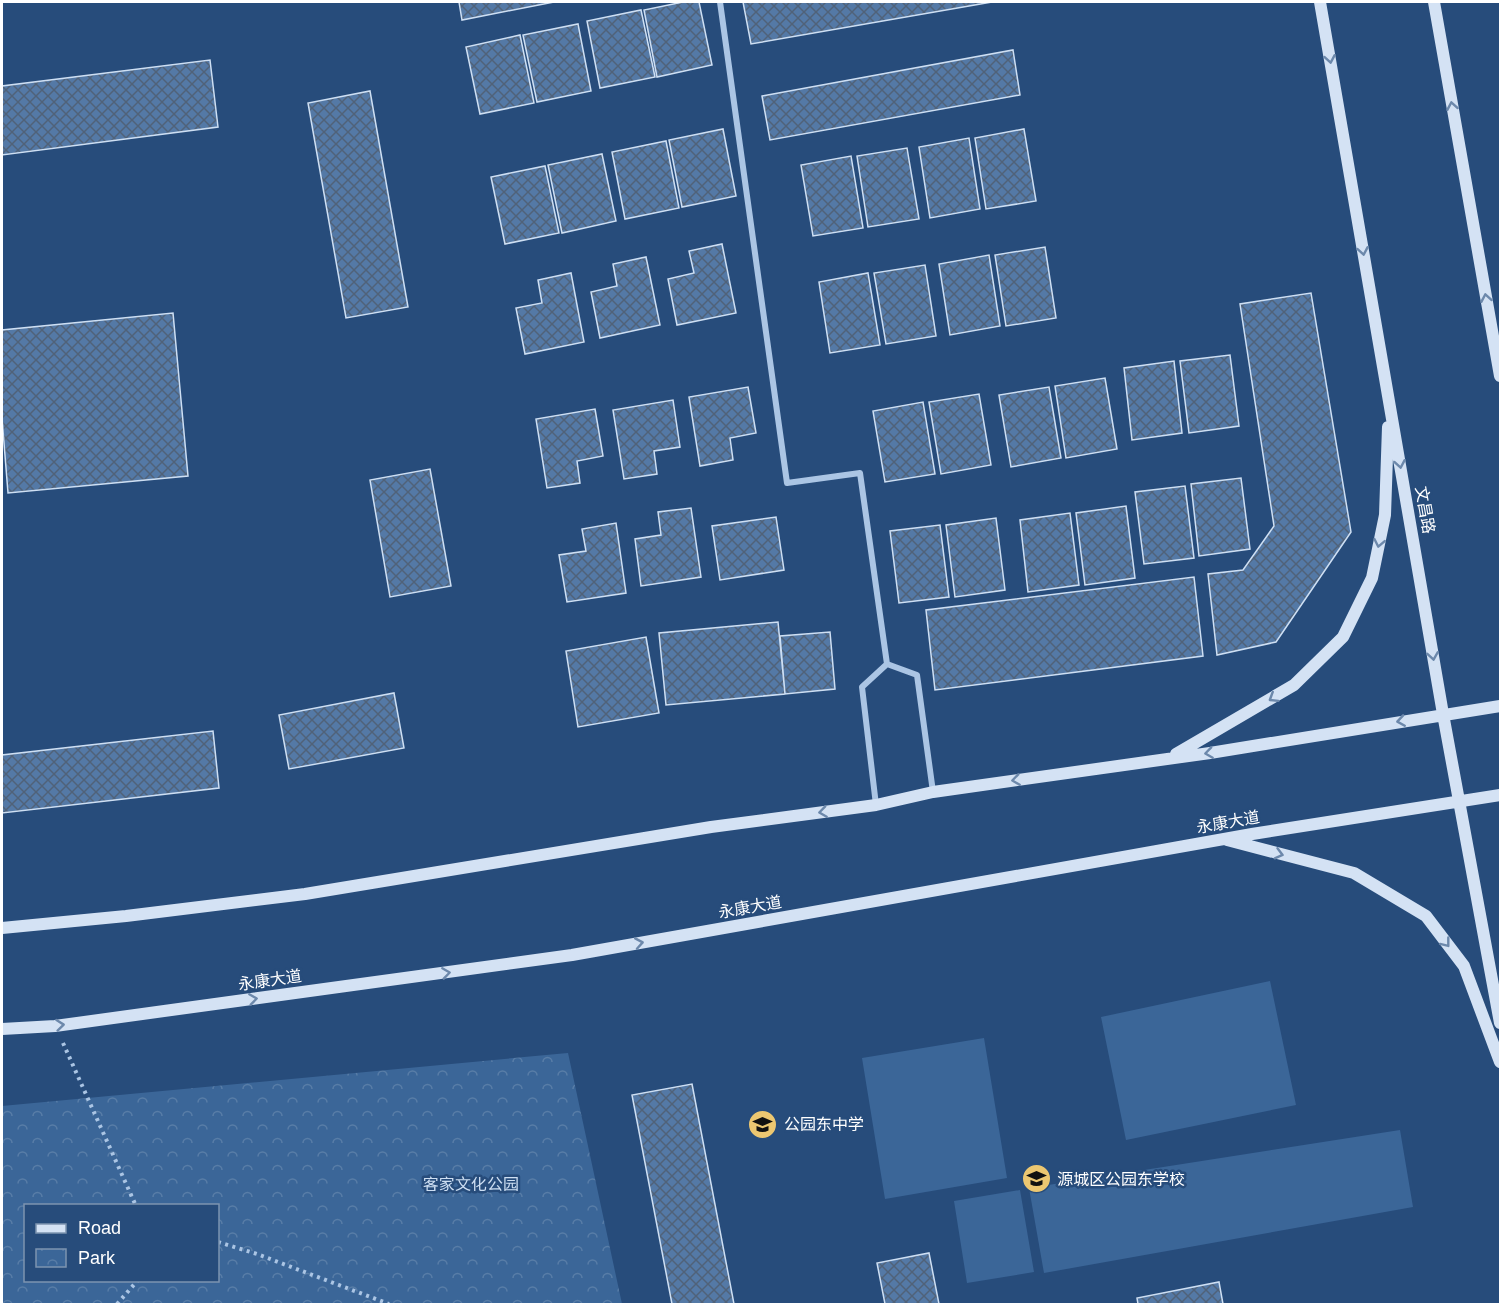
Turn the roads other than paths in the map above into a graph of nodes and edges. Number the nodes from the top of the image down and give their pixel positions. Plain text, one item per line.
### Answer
1 (720, 2) edge
2 (1320, 2) edge
3 (1434, 2) edge
4 (1500, 376) edge
5 (1389, 402) junction
6 (886, 664) junction
7 (1500, 706) edge
8 (1443, 714) junction
9 (1171, 757) junction
10 (933, 792) junction
11 (1500, 795) edge
12 (1460, 802) junction
13 (876, 805) junction
14 (1222, 839) junction
15 (2, 928) edge
16 (1500, 1023) edge
17 (2, 1029) edge
18 (1500, 1062) edge

1 - 6 street
2 -> 5 main road, 文昌路
4 -> 3 main road
5 -> 8 main road, 文昌路
5 -> 9 main road
6 - 10 street
6 - 13 street
7 - 8 main road
8 -> 9 main road
8 - 12 main road, 文昌路
9 -> 10 main road
10 - 13 main road
11 - 12 main road, 永康大道
12 - 14 main road, 永康大道
12 - 16 main road, 文昌路
13 -> 15 main road
17 -> 14 main road, 永康大道
14 -> 18 main road

